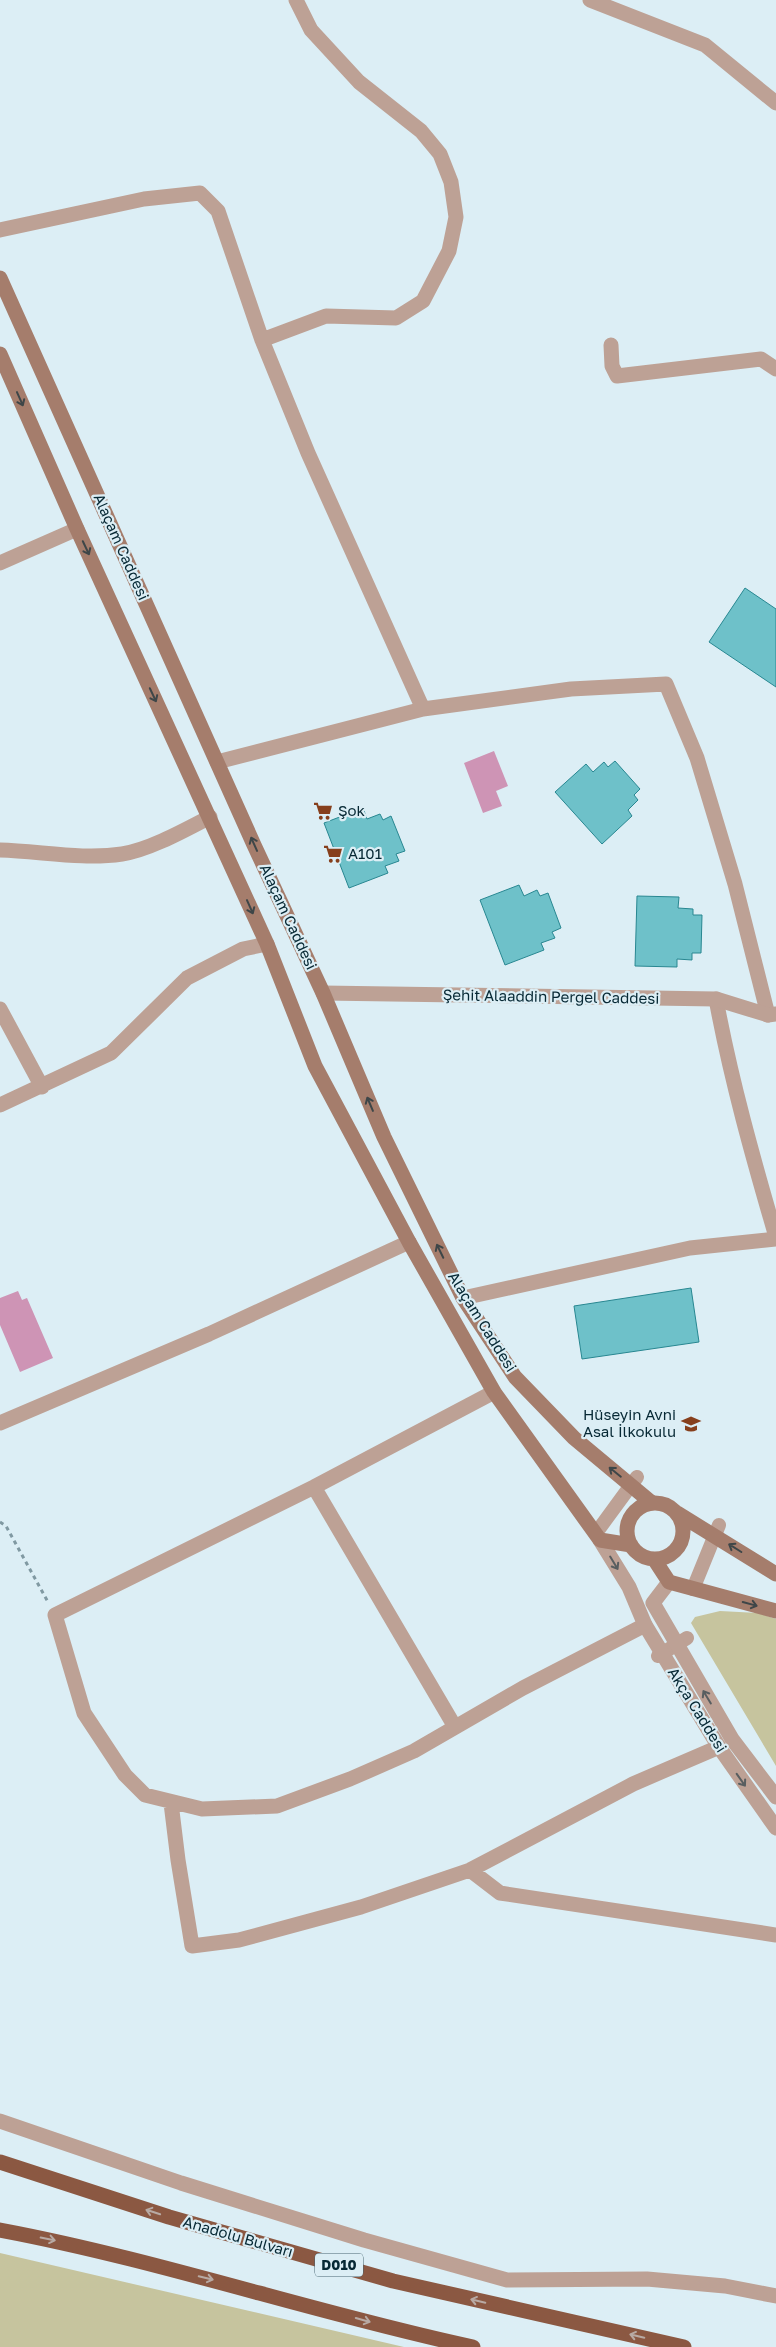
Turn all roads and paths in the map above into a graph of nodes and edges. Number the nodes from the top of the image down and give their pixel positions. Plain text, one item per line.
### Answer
1 (296, 0) edge
2 (590, 0) edge
3 (776, 104) edge
4 (0, 230) edge
5 (0, 278) edge
6 (262, 340) junction
7 (611, 345) dead end
8 (0, 354) edge
9 (776, 369) edge
10 (77, 529) junction
11 (0, 563) edge
12 (423, 709) junction
13 (217, 762) junction
14 (210, 817) junction
15 (0, 850) edge
16 (267, 944) junction
17 (323, 993) junction
18 (716, 999) junction
19 (0, 1008) edge
20 (772, 1014) edge
21 (42, 1087) junction
22 (0, 1105) edge
23 (776, 1238) edge
24 (409, 1242) junction
25 (463, 1298) junction
26 (494, 1392) junction
27 (0, 1423) edge
28 (634, 1481) junction
29 (314, 1488) junction
30 (652, 1502) junction
31 (677, 1513) junction
32 (0, 1522) edge
33 (717, 1531) junction
34 (598, 1537) junction
35 (631, 1545) junction
36 (654, 1559) junction
37 (776, 1574) edge
38 (670, 1582) junction
39 (693, 1589) junction
40 (776, 1611) edge
41 (55, 1615) junction
42 (645, 1625) junction
43 (682, 1641) junction
44 (660, 1654) junction
45 (455, 1727) junction
46 (719, 1747) junction
47 (776, 1798) edge
48 (171, 1802) junction
49 (776, 1828) edge
50 (470, 1870) junction
51 (776, 1935) edge
52 (0, 2121) edge
53 (0, 2162) edge
54 (0, 2230) edge
55 (776, 2296) edge
56 (473, 2347) edge
57 (684, 2347) edge

1 - 6 street
2 - 3 street
4 - 6 street
5 - 13 main road, Alaçam Caddesi
6 - 12 street
7 - 9 street
8 -> 10 main road, Alaçam Caddesi
10 - 11 street
10 -> 14 main road, Alaçam Caddesi
12 - 13 street
12 - 20 street
17 -> 13 main road, Alaçam Caddesi
14 - 15 street
14 -> 16 main road, Alaçam Caddesi
16 - 21 street
16 - 24 main road, Alaçam Caddesi
17 - 18 street, Şehit Alaaddin Pergel Caddesi
25 -> 17 main road, Alaçam Caddesi
18 - 20 street, Şehit Alaaddin Pergel Caddesi
18 - 23 street
19 - 21 street
21 - 22 street
23 - 25 street
24 - 26 main road, Alaçam Caddesi
24 - 27 street
28 -> 25 main road, Alaçam Caddesi
26 - 29 street
26 - 34 main road, Alaçam Caddesi
28 - 30 main road, Alaçam Caddesi
28 - 34 street
29 - 41 street
29 - 45 street
30 - 31 main road
30 - 35 main road
31 - 33 main road
31 - 36 main road
32 - 41 path
37 -> 33 main road
33 - 39 street
34 - 35 main road
34 -> 42 street, Akça Caddesi
35 - 36 main road
36 - 38 main road
38 - 39 main road
38 - 43 street, Akça Caddesi
39 -> 40 main road
41 - 48 street
42 - 44 street, Akça Caddesi
42 - 45 street
43 - 44 street
47 -> 43 street, Akça Caddesi
44 - 46 street, Akça Caddesi
45 - 48 street
46 -> 49 street, Akça Caddesi
46 - 50 street
48 - 50 street
50 - 51 street
52 - 55 street
57 -> 53 highway, Anadolu Bulvarı / D010
54 -> 56 highway

